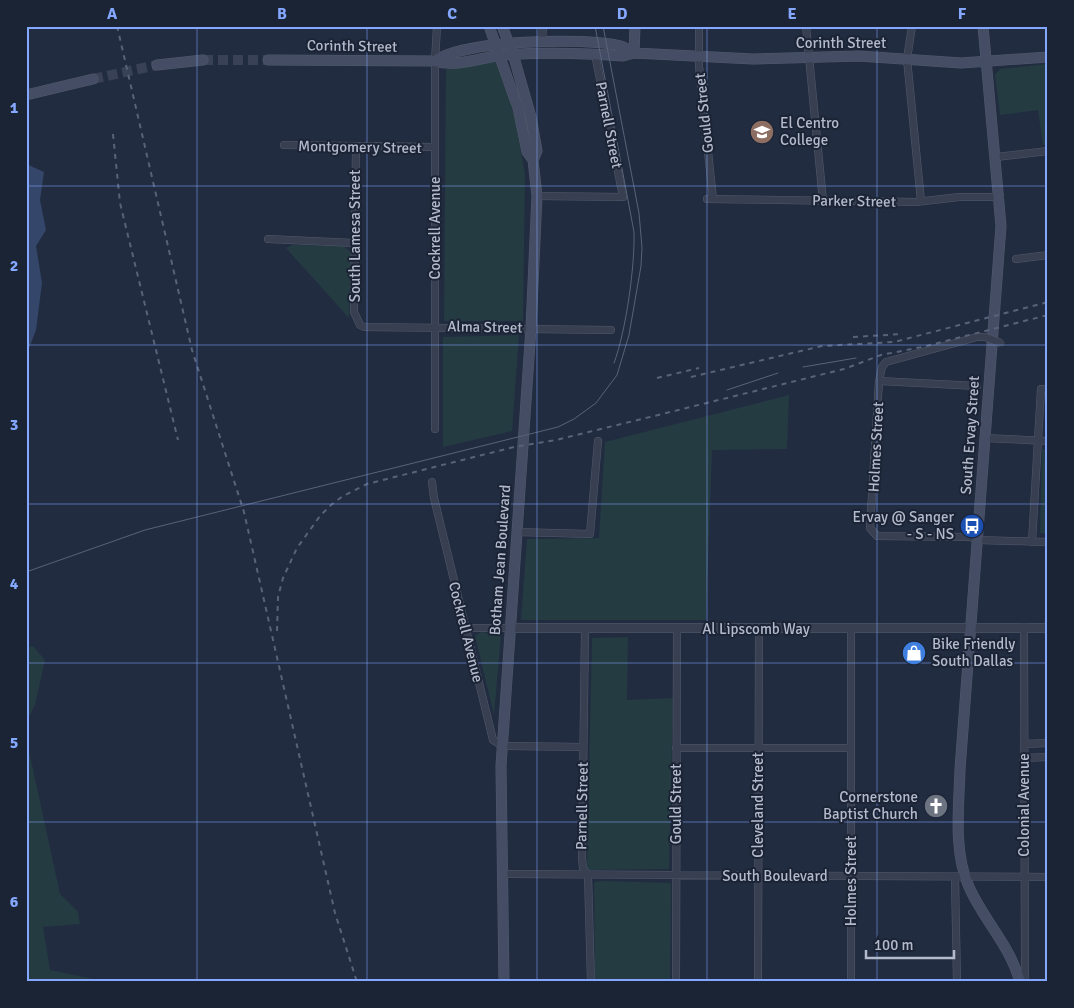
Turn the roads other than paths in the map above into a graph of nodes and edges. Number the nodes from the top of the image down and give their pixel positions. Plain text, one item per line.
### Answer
1 (437, 26) edge
2 (489, 26) edge
3 (502, 26) edge
4 (543, 26) edge
5 (635, 26) edge
6 (700, 26) edge
7 (806, 26) edge
8 (912, 26) edge
9 (983, 26) edge
10 (542, 42) junction
11 (509, 43) junction
12 (497, 45) junction
13 (634, 53) junction
14 (513, 54) junction
15 (596, 54) junction
16 (500, 55) junction
17 (809, 57) junction
18 (1048, 57) edge
19 (698, 58) junction
20 (907, 59) junction
21 (203, 60) tunnel mouth
22 (268, 60) tunnel mouth
23 (435, 62) junction
24 (986, 63) junction
25 (156, 65) tunnel mouth
26 (93, 78) tunnel mouth
27 (26, 95) edge
28 (284, 146) dead end
29 (356, 146) junction
30 (435, 148) junction
31 (1048, 151) edge
32 (996, 157) junction
33 (533, 160) junction
34 (537, 196) junction
35 (1000, 197) junction
36 (710, 199) joint
37 (823, 201) junction
38 (921, 202) junction
39 (268, 239) dead end
40 (354, 243) junction
41 (1048, 255) edge
42 (1016, 259) dead end
43 (360, 325) joint
44 (435, 327) junction
45 (531, 328) junction
46 (612, 330) dead end
47 (1001, 343) dead end
48 (879, 381) junction
49 (977, 386) dead end
50 (1044, 389) edge
51 (435, 429) dead end
52 (985, 438) junction
53 (1039, 440) junction
54 (598, 441) dead end
55 (1048, 441) edge
56 (432, 482) dead end
57 (517, 532) junction
58 (978, 540) junction
59 (1032, 542) junction
60 (1048, 542) edge
61 (970, 627) junction
62 (1024, 627) junction
63 (464, 628) junction
64 (510, 628) junction
65 (1048, 628) edge
66 (585, 629) junction
67 (677, 629) junction
68 (759, 629) junction
69 (851, 629) junction
70 (1024, 744) junction
71 (1048, 744) edge
72 (503, 746) junction
73 (583, 747) junction
74 (676, 748) junction
75 (758, 748) junction
76 (850, 748) junction
77 (1048, 757) edge
78 (1023, 758) junction
79 (502, 874) junction
80 (588, 876) junction
81 (676, 876) junction
82 (758, 876) junction
83 (850, 876) junction
84 (960, 877) junction
85 (1024, 877) junction
86 (1048, 877) edge
87 (676, 980) edge
88 (504, 982) edge
89 (591, 982) edge
90 (758, 982) edge
91 (851, 982) edge
92 (957, 982) edge
93 (1021, 982) edge

1 - 23 street, Cockrell Avenue
2 - 12 main road, Botham Jean Boulevard
3 - 11 main road, Botham Jean Boulevard
4 - 10 street
5 - 13 main road
6 - 19 street, Gould Street
7 - 17 street
8 - 20 street
9 - 24 main road, South Ervay Street
10 - 11 main road, Corinth Street
10 - 13 main road, Corinth Street
11 - 12 main road, Corinth Street
11 - 14 main road, Botham Jean Boulevard
12 - 16 main road, Botham Jean Boulevard
12 - 23 main road, Corinth Street
13 - 15 main road, Corinth Street
13 - 19 main road, Corinth Street
14 - 15 main road, Corinth Street
14 - 16 main road, Corinth Street
14 - 33 main road, Botham Jean Boulevard
15 - 34 street, Parnell Street
16 - 23 main road, Corinth Street
16 - 33 main road, Botham Jean Boulevard
17 - 19 main road, Corinth Street
17 - 20 main road, Corinth Street
17 - 37 street
18 - 24 main road, Corinth Street
19 - 36 street, Gould Street
20 - 24 main road, Corinth Street
20 - 38 street
21 - 25 main road
22 - 23 main road, Corinth Street
23 - 30 street, Cockrell Avenue
24 - 32 main road, South Ervay Street
26 - 27 main road
28 - 29 street, Montgomery Street
29 - 30 street, Montgomery Street
29 - 40 street, South Lamesa Street
30 - 44 street, Cockrell Avenue
31 - 32 street
32 - 35 main road, South Ervay Street
33 - 34 main road, Botham Jean Boulevard
34 - 45 main road, Botham Jean Boulevard
35 - 38 street, Parker Street
35 - 52 main road, South Ervay Street
36 - 37 street, Parker Street
37 - 38 street, Parker Street
39 - 40 street
40 - 43 street, South Lamesa Street
41 - 42 street
43 - 44 street, Alma Street
44 - 45 street, Alma Street
44 - 51 street, Cockrell Avenue
45 - 46 street, Alma Street
45 - 57 main road, Botham Jean Boulevard
47 - 48 street, Holmes Street, bridge
48 - 49 street
48 - 58 street, Holmes Street
50 - 53 street
52 - 53 street
52 - 58 main road, South Ervay Street
53 - 55 street
53 - 59 street
54 - 57 street
56 - 63 street, Cockrell Avenue
57 - 64 main road, Botham Jean Boulevard
58 - 59 street
58 - 61 main road, South Ervay Street
59 - 60 street
61 - 62 street, Al Lipscomb Way
61 - 69 street, Al Lipscomb Way
61 - 84 main road, South Ervay Street
62 - 65 street, Al Lipscomb Way
62 - 70 street, Colonial Avenue
63 - 64 street, Al Lipscomb Way
63 - 72 street, Cockrell Avenue
64 - 66 street, Al Lipscomb Way
64 - 72 main road, Botham Jean Boulevard
66 - 67 street, Al Lipscomb Way
66 - 73 street, Parnell Street
67 - 68 street, Al Lipscomb Way
67 - 74 street, Gould Street
68 - 69 street, Al Lipscomb Way
68 - 75 street, Cleveland Street
69 - 76 street, Holmes Street
70 - 71 street
70 - 78 street, Colonial Avenue
72 - 73 street
72 - 79 main road, Botham Jean Boulevard
73 - 80 street, Parnell Street
74 - 75 street
74 - 81 street, Gould Street
75 - 76 street
75 - 82 street, Cleveland Street
76 - 83 street, Holmes Street
77 - 78 street
78 - 85 street, Colonial Avenue
79 - 80 street, South Boulevard
79 - 88 main road, Botham Jean Boulevard
80 - 81 street, South Boulevard
80 - 89 street, Parnell Street
81 - 82 street, South Boulevard
81 - 87 street, Gould Street
82 - 83 street, South Boulevard
82 - 90 street, Cleveland Street
83 - 84 street, South Boulevard
83 - 91 street, Holmes Street
84 - 85 street, South Boulevard
84 - 92 street, South Ervay Street
84 - 93 main road, South Ervay Street
85 - 86 street, South Boulevard
85 - 93 street, Colonial Avenue

